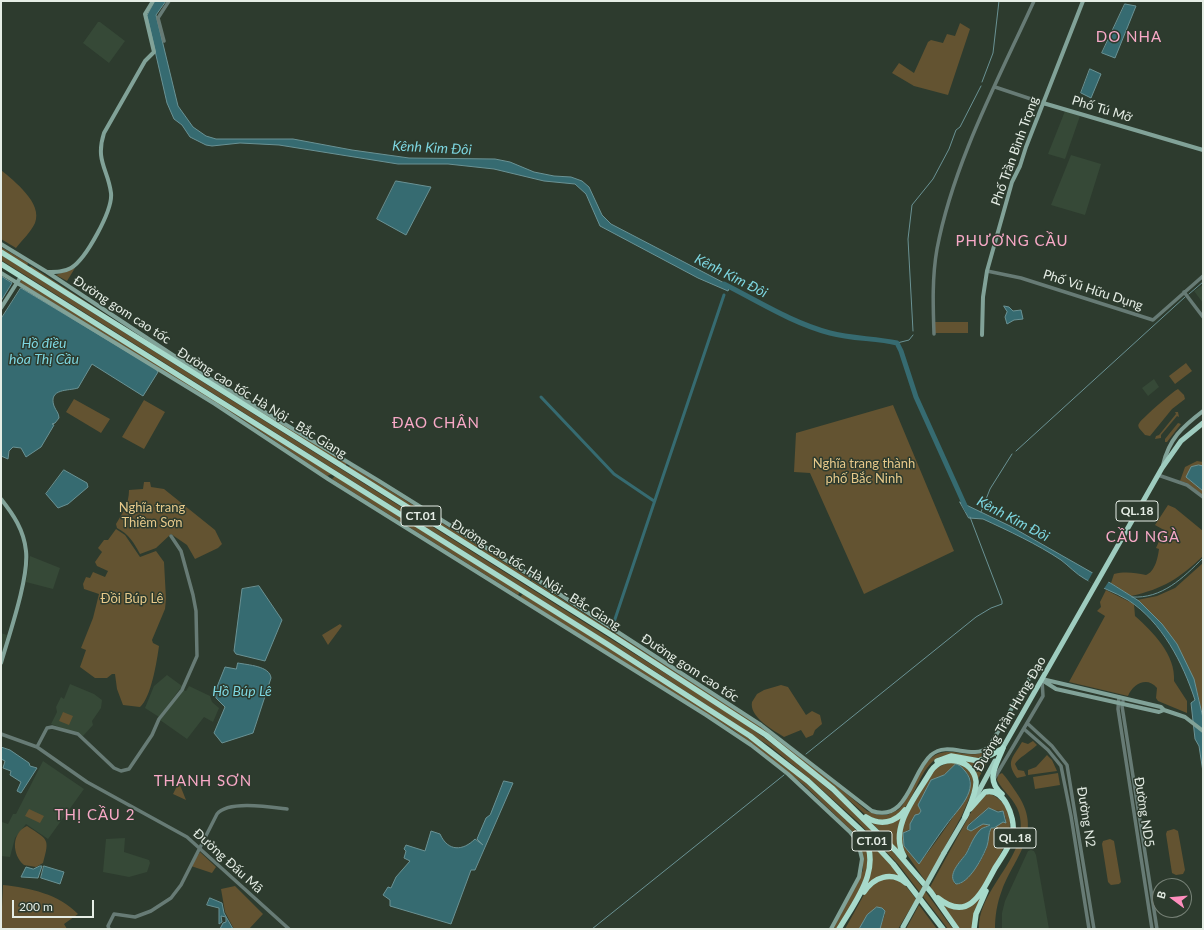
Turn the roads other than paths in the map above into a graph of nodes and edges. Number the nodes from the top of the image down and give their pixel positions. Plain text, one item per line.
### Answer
1 (153, 1) edge
2 (168, 1) edge
3 (1034, 1) edge
4 (1083, 1) edge
5 (164, 41) dead end
6 (995, 87) junction
7 (1043, 103) junction
8 (1203, 150) edge
9 (1, 244) edge
10 (1, 252) edge
11 (30, 262) junction
12 (1, 264) edge
13 (27, 267) dead end
14 (46, 272) junction
15 (986, 272) junction
16 (1, 273) edge
17 (1203, 276) edge
18 (20, 278) dead end
19 (17, 283) junction
20 (1184, 292) junction
21 (1, 308) edge
22 (1203, 317) edge
23 (934, 334) dead end
24 (982, 335) dead end
25 (1203, 412) edge
26 (1203, 423) edge
27 (1162, 468) junction
28 (1158, 475) junction
29 (1203, 497) edge
30 (1, 498) edge
31 (171, 536) dead end
32 (1, 662) edge
33 (1032, 674) dead end
34 (1042, 680) junction
35 (1121, 698) junction
36 (1120, 703) junction
37 (1164, 710) junction
38 (1027, 723) junction
39 (1024, 729) junction
40 (1203, 731) edge
41 (1, 734) edge
42 (1052, 746) junction
43 (37, 747) junction
44 (1003, 748) junction
45 (1048, 750) junction
46 (994, 786) junction
47 (814, 787) junction
48 (833, 789) junction
49 (287, 809) dead end
50 (969, 810) junction
51 (1073, 815) junction
52 (965, 817) junction
53 (200, 847) junction
54 (923, 882) junction
55 (931, 892) junction
56 (923, 901) junction
57 (928, 908) junction
58 (1090, 922) junction
59 (902, 928) edge
60 (108, 929) edge
61 (289, 929) edge
62 (831, 929) edge
63 (840, 929) edge
64 (844, 929) edge
65 (940, 929) edge
66 (943, 929) edge
67 (957, 929) edge
68 (974, 929) edge
69 (1089, 929) edge
70 (1094, 929) edge
71 (1152, 929) edge
72 (1157, 929) edge

1 - 14 main road
2 - 5 street
3 - 6 street
4 - 7 main road, Phố Trần Bình Trọng
6 - 7 street, Phố Tú Mỡ
6 - 23 street
7 - 8 main road, Phố Tú Mỡ
7 - 15 main road, Phố Trần Bình Trọng
9 - 11 main road
10 - 48 highway, Đường cao tốc Hà Nội - Bắc Giang / CT.01
11 - 13 main road
11 - 14 main road, Đường gom cao tốc
12 - 47 highway, Đường cao tốc Hà Nội - Bắc Giang / CT.01
14 - 33 main road, Đường gom cao tốc
15 - 20 street, Phố Vũ Hữu Dụng
15 - 24 main road, Phố Trần Bình Trọng
16 - 19 main road
17 - 20 street, Phố Vũ Hữu Dụng
18 - 19 main road
19 - 21 main road
19 - 62 main road
20 - 22 street
25 - 27 main road
26 - 27 highway, QL.18
27 - 28 highway, QL.18
28 - 29 street
28 - 34 highway, Đường Trần Hưng Đạo / QL.18
30 - 32 main road
31 - 43 street
34 - 35 main road
34 - 36 main road
34 - 38 street
34 - 44 highway, Đường Trần Hưng Đạo / QL.18
35 - 36 street, Đường ND5
35 - 37 main road
36 - 37 main road
36 - 71 street, Đường ND5
36 - 72 street, Đường ND5
37 - 40 main road
38 - 39 street
38 - 42 street, Đường N2
39 - 45 street, Đường N2
39 - 46 street
41 - 43 street, Đường Đấu Mã
42 - 45 street
42 - 51 street, Đường N2
43 - 53 street, Đường Đấu Mã
44 - 46 highway, QL.18
44 - 48 highway
44 - 50 highway, Đường Trần Hưng Đạo / QL.18
45 - 51 street, Đường N2
46 - 68 highway, QL.18
47 - 56 highway, Đường cao tốc Hà Nội - Bắc Giang / CT.01
47 - 63 highway
48 - 54 highway, Đường cao tốc Hà Nội - Bắc Giang / CT.01
49 - 53 street
50 - 52 highway, Đường Trần Hưng Đạo / QL.18
50 - 55 highway
51 - 58 street, Đường N2
52 - 54 highway
52 - 59 highway, Đường Trần Hưng Đạo / QL.18, bridge
53 - 60 street
53 - 61 street, Đường Đấu Mã
54 - 55 highway, Đường cao tốc Hà Nội - Bắc Giang / CT.01
55 - 67 highway, Đường cao tốc Hà Nội - Bắc Giang / CT.01
56 - 57 highway, Đường cao tốc Hà Nội - Bắc Giang / CT.01
56 - 64 highway
57 - 65 highway
57 - 66 highway, Đường cao tốc Hà Nội - Bắc Giang / CT.01
58 - 69 street, Đường N2
58 - 70 street, Đường N2

